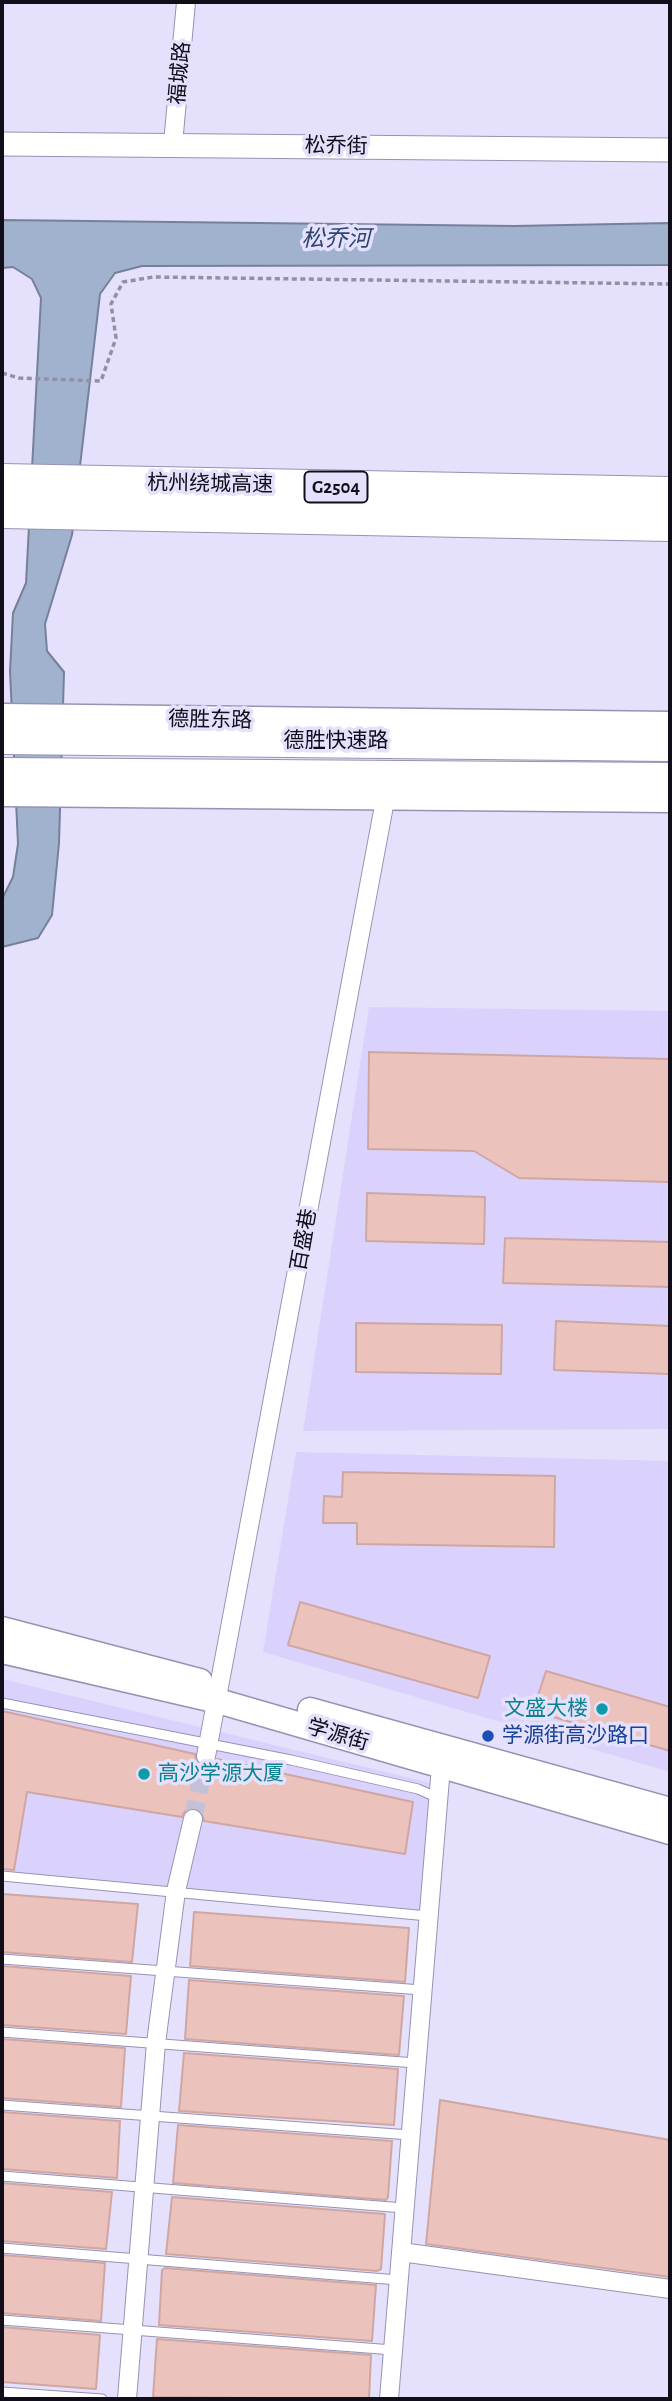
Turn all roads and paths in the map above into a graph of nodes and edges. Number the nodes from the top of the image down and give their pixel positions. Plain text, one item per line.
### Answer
1 (186, 2) edge
2 (2, 144) edge
3 (173, 144) junction
4 (670, 150) edge
5 (670, 284) edge
6 (2, 373) edge
7 (2, 480) edge
8 (670, 493) edge
9 (2, 512) edge
10 (670, 525) edge
11 (2, 718) edge
12 (670, 726) edge
13 (2, 739) edge
14 (670, 746) edge
15 (2, 773) edge
16 (670, 778) edge
17 (2, 792) edge
18 (386, 795) junction
19 (670, 798) edge
20 (2, 1629) edge
21 (2, 1651) edge
22 (220, 1693) junction
23 (2, 1703) edge
24 (208, 1750) junction
25 (442, 1755) junction
26 (438, 1798) junction
27 (670, 1810) edge
28 (193, 1819) tunnel mouth
29 (670, 1832) edge
30 (2, 1876) edge
31 (176, 1891) junction
32 (428, 1916) junction
33 (2, 1959) edge
34 (164, 1972) junction
35 (422, 1990) junction
36 (2, 2032) edge
37 (156, 2043) junction
38 (416, 2063) junction
39 (2, 2105) edge
40 (150, 2116) junction
41 (410, 2135) junction
42 (2, 2176) edge
43 (144, 2186) junction
44 (404, 2208) junction
45 (2, 2248) edge
46 (401, 2252) junction
47 (139, 2259) junction
48 (398, 2280) junction
49 (670, 2289) edge
50 (2, 2320) edge
51 (133, 2330) junction
52 (393, 2350) junction
53 (2, 2392) edge
54 (102, 2399) edge
55 (127, 2399) edge
56 (389, 2399) edge

1 - 3 street, 福城路
2 - 3 street, 松乔街
3 - 4 street, 松乔街
5 - 6 path
7 - 8 highway, 杭州绕城高速 / G2504
9 - 10 highway, 杭州绕城高速 / G2504
11 - 12 main road, 德胜东路
13 - 14 highway, 德胜快速路
15 - 16 highway, 德胜快速路
17 - 18 main road
18 - 19 main road
18 - 22 street, 百盛巷
20 - 22 main road, 学源街
21 - 22 main road, 学源街
22 - 24 street, 百盛巷
22 - 25 main road, 学源街
23 - 24 lane
24 - 26 lane
25 - 26 street
25 - 27 main road, 学源街
25 - 29 main road, 学源街
26 - 32 street
28 - 31 street
30 - 31 lane
31 - 32 lane
31 - 34 street
32 - 35 street
33 - 34 lane
34 - 35 lane
34 - 37 street
35 - 38 street
36 - 37 lane
37 - 38 lane
37 - 40 street
38 - 41 street
39 - 40 lane
40 - 41 lane
40 - 43 street
41 - 44 street
42 - 43 lane
43 - 44 lane
43 - 47 street
44 - 46 street
45 - 47 lane
46 - 48 street
46 - 49 street
47 - 48 lane
47 - 51 street
48 - 52 street
50 - 51 lane
51 - 52 lane
51 - 55 street
52 - 56 street
53 - 54 lane

